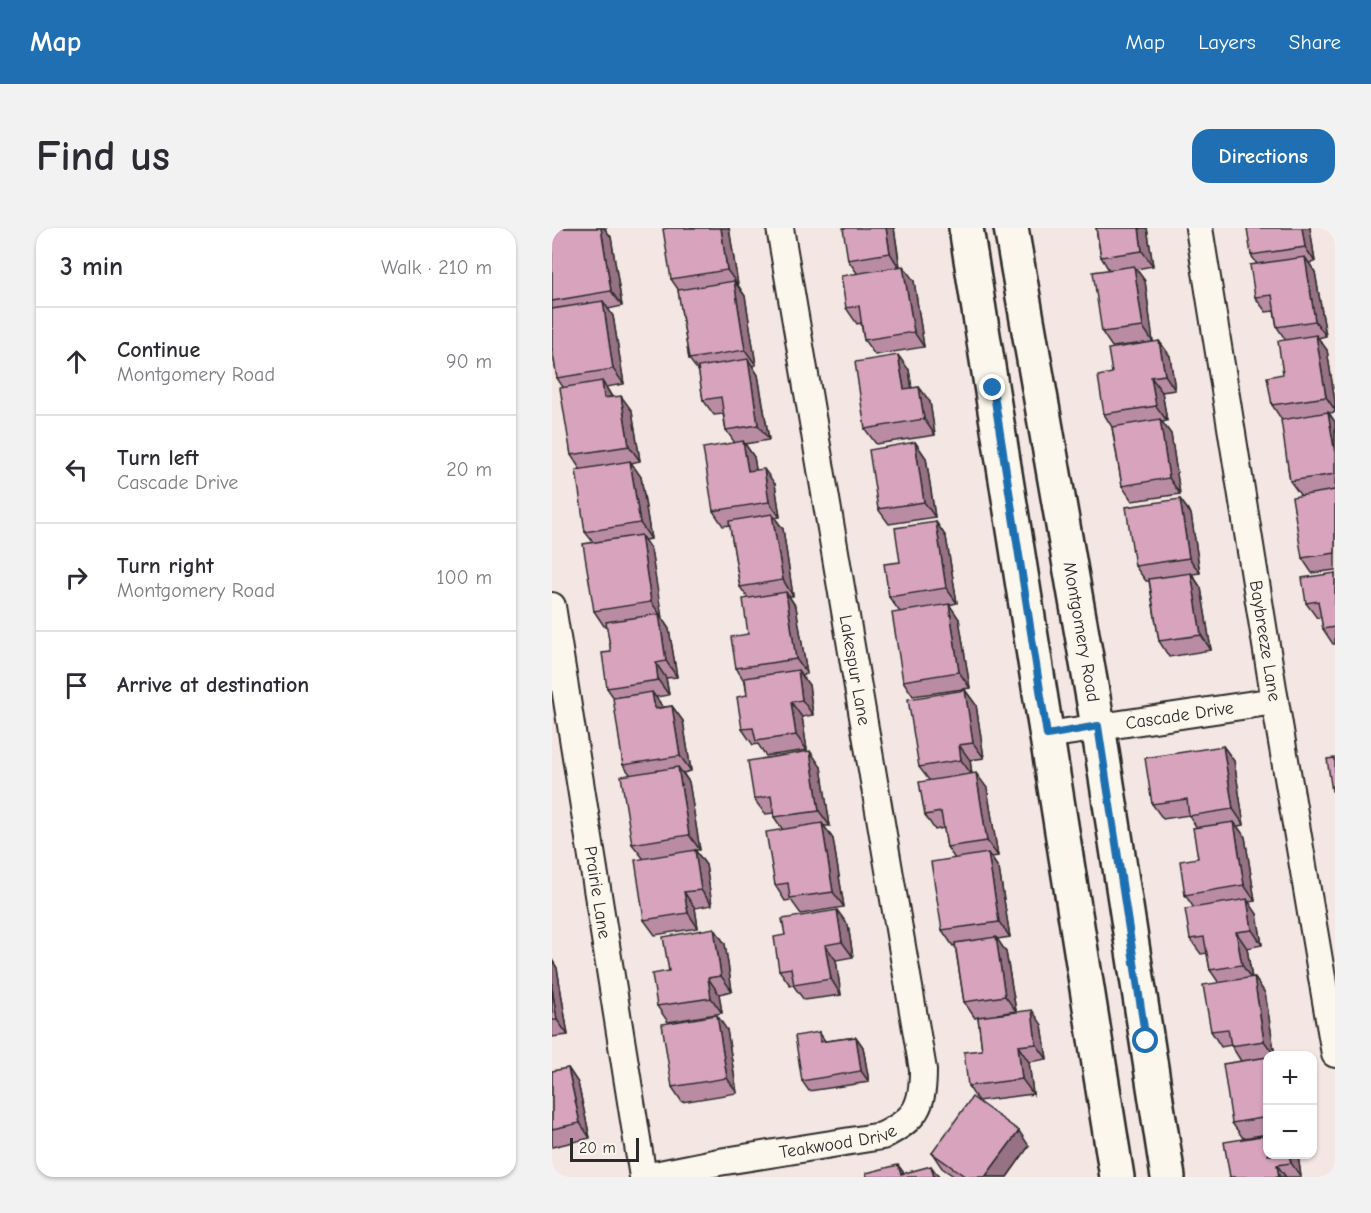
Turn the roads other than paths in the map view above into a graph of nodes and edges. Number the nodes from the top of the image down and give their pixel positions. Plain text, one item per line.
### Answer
1 (780, 228) edge
2 (966, 228) edge
3 (1011, 228) edge
4 (1199, 228) edge
5 (552, 606) edge
6 (1275, 700) junction
7 (1098, 726) junction
8 (1047, 735) junction
9 (1335, 1054) edge
10 (916, 1111) joint
11 (644, 1177) edge
12 (1117, 1177) edge
13 (1168, 1177) edge

1 - 10 street, Lakespur Lane
2 - 8 main road
3 - 7 main road, Montgomery Road
4 - 6 street, Baybreeze Lane
5 - 11 street, Prairie Lane
6 - 7 street, Cascade Drive
6 - 9 street, Baybreeze Lane
7 - 8 street, Cascade Drive
7 - 13 main road, Montgomery Road
8 - 12 main road
10 - 11 street, Teakwood Drive

